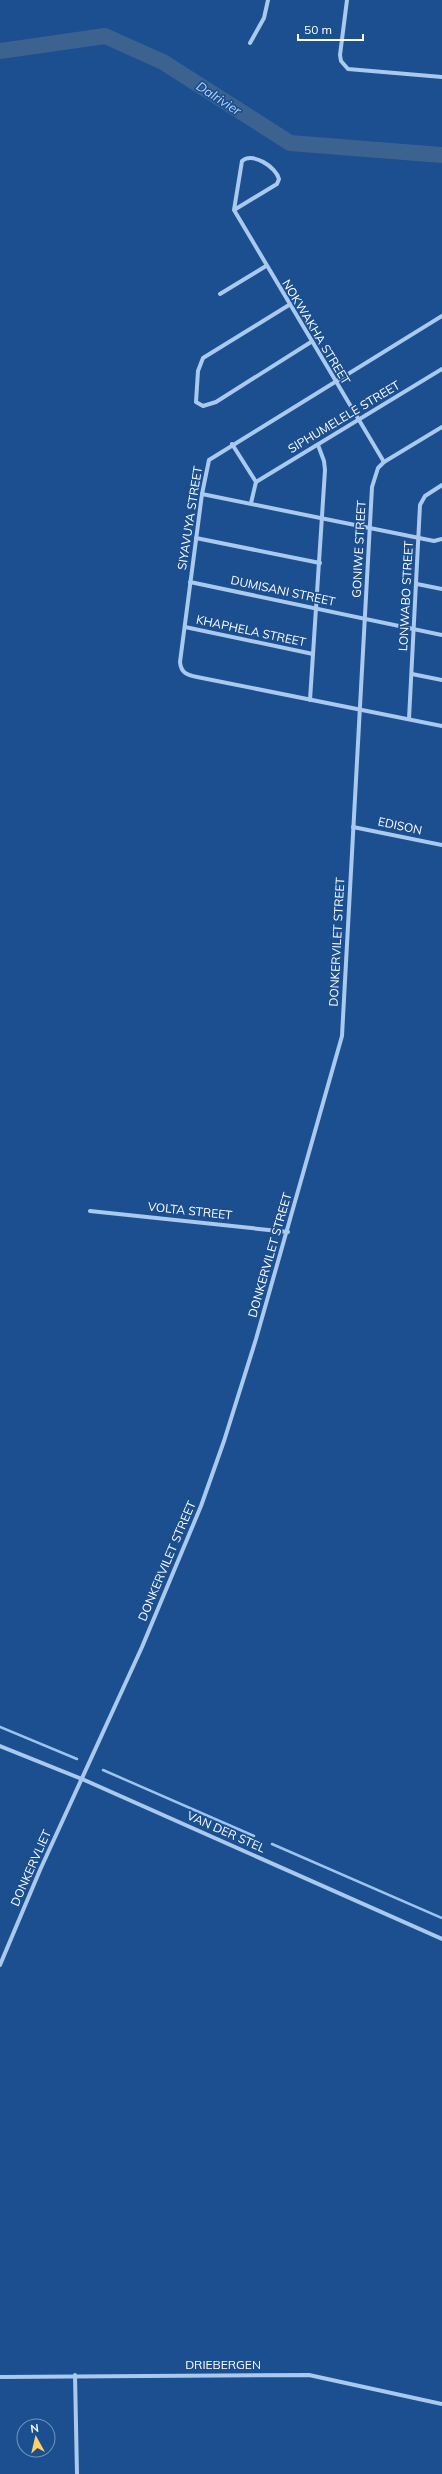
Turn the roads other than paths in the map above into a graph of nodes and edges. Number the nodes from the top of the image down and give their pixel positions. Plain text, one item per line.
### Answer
1 (268, 0) edge
2 (347, 0) edge
3 (250, 43) dead end
4 (442, 77) edge
5 (234, 210) junction
6 (266, 266) junction
7 (220, 294) dead end
8 (289, 305) junction
9 (442, 316) edge
10 (311, 342) junction
11 (442, 369) edge
12 (334, 382) junction
13 (357, 420) junction
14 (442, 427) edge
15 (232, 444) junction
16 (318, 445) junction
17 (384, 462) junction
18 (256, 482) junction
19 (442, 485) edge
20 (202, 494) junction
21 (251, 503) junction
22 (323, 518) junction
23 (371, 528) junction
24 (196, 538) junction
25 (419, 538) junction
26 (442, 540) edge
27 (320, 563) junction
28 (190, 582) junction
29 (418, 584) junction
30 (442, 589) edge
31 (317, 609) junction
32 (365, 619) junction
33 (185, 627) junction
34 (415, 629) junction
35 (442, 635) edge
36 (313, 654) junction
37 (412, 674) junction
38 (442, 680) edge
39 (310, 700) junction
40 (359, 708) junction
41 (409, 719) junction
42 (442, 726) edge
43 (353, 826) junction
44 (442, 845) edge
45 (90, 1211) dead end
46 (288, 1232) junction
47 (0, 1746) edge
48 (82, 1779) junction
49 (442, 1939) edge
50 (0, 1965) edge
51 (75, 2375) junction
52 (0, 2377) edge
53 (442, 2404) edge
54 (77, 2474) edge

1 - 3 street
2 - 4 street
5 - 5 street
5 - 6 street, NOKWAKHA STREET
6 - 7 street
6 - 8 street, NOKWAKHA STREET
8 - 10 street, NOKWAKHA STREET
8 - 10 street
9 - 12 street, SIYAVUYA STREET
10 - 12 street, NOKWAKHA STREET
11 - 13 street, SIPHUMELELE STREET
12 - 13 street, NOKWAKHA STREET
12 - 15 street, SIYAVUYA STREET
13 - 16 street, SIPHUMELELE STREET
13 - 17 street, NOKWAKHA STREET
14 - 17 street, GONIWE STREET
15 - 18 street
15 - 20 street, SIYAVUYA STREET
16 - 18 street, SIPHUMELELE STREET
16 - 22 street
17 - 23 street, GONIWE STREET
18 - 21 street
19 - 25 street, LONWABO STREET
20 - 21 street
20 - 24 street, SIYAVUYA STREET
21 - 22 street
22 - 23 street
22 - 27 street
23 - 25 street
23 - 32 street, GONIWE STREET
24 - 27 street
24 - 28 street, SIYAVUYA STREET
25 - 26 street
25 - 29 street, LONWABO STREET
27 - 31 street
28 - 31 street, DUMISANI STREET
28 - 33 street, SIYAVUYA STREET
29 - 30 street
29 - 34 street, LONWABO STREET
31 - 32 street, DUMISANI STREET
31 - 36 street
32 - 34 street, DUMISANI STREET
32 - 40 street, GONIWE STREET
33 - 36 street, KHAPHELA STREET
33 - 39 street, SIYAVUYA STREET
34 - 35 street, DUMISANI STREET
34 - 37 street, LONWABO STREET
36 - 39 street
37 - 38 street
37 - 41 street, LONWABO STREET
39 - 40 street, SIYAVUYA STREET
40 - 41 street, SIYAVUYA STREET
40 - 43 street, DONKERVILET STREET
41 - 42 street, SIYAVUYA STREET
43 - 44 street, EDISON
43 - 46 street, DONKERVILET STREET
45 - 46 street, VOLTA STREET
46 - 48 street, DONKERVILET STREET
47 - 48 street, VAN DER STEL
48 - 49 street, VAN DER STEL
48 - 50 street, DONKERVLIET
51 - 52 street, DRIEBERGEN
51 - 53 street, DRIEBERGEN
51 - 54 street

